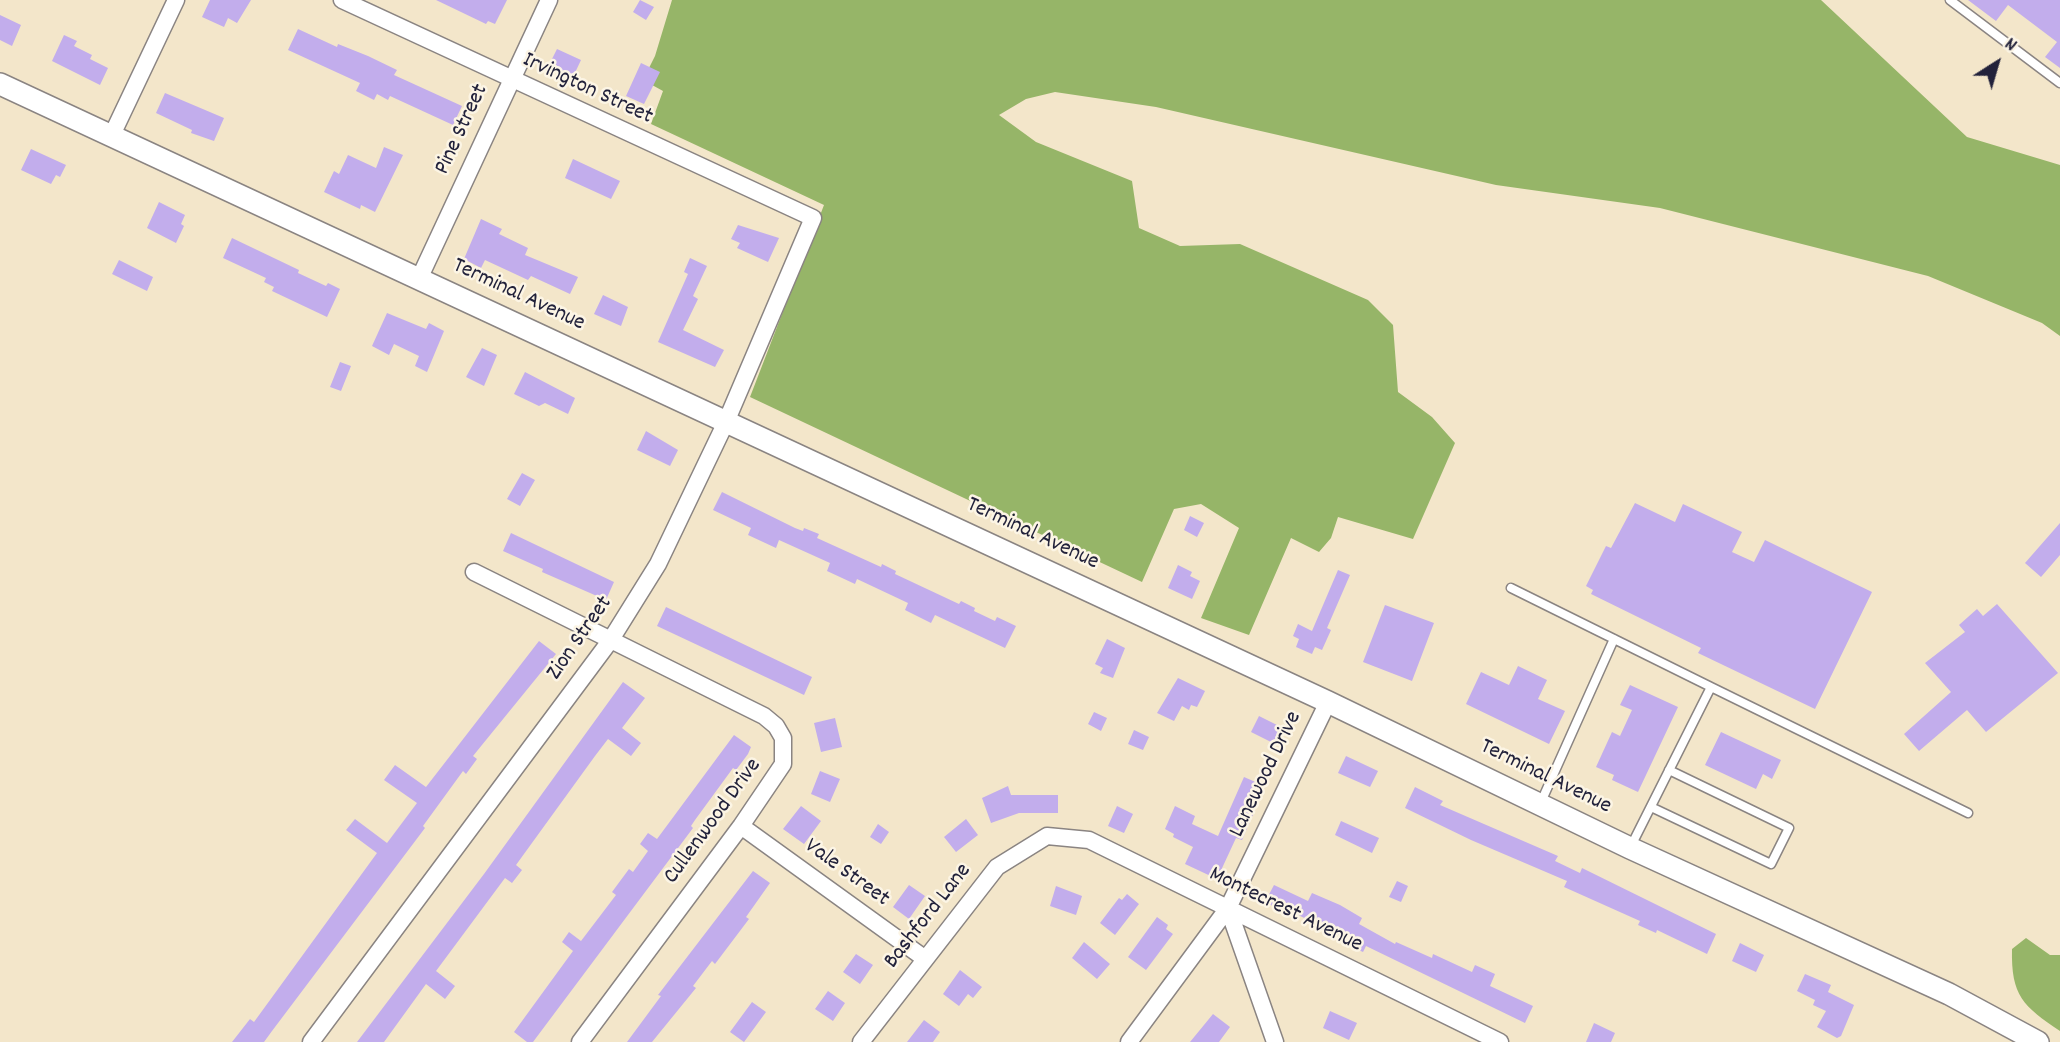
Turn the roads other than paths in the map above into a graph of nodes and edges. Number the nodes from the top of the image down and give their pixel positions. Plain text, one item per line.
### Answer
1 (176, 0) edge
2 (342, 0) edge
3 (549, 0) edge
4 (1950, 0) edge
5 (511, 80) junction
6 (2060, 83) edge
7 (0, 84) edge
8 (111, 137) junction
9 (813, 218) joint
10 (419, 279) junction
11 (726, 422) junction
12 (474, 572) dead end
13 (1511, 588) dead end
14 (1614, 639) junction
15 (610, 641) junction
16 (1711, 687) junction
17 (1328, 702) junction
18 (1669, 770) junction
19 (1540, 805) junction
20 (1651, 807) junction
21 (1968, 813) dead end
22 (741, 826) junction
23 (1047, 836) joint
24 (1630, 848) junction
25 (1228, 908) junction
26 (924, 958) junction
27 (311, 1042) edge
28 (580, 1042) edge
29 (861, 1042) edge
30 (1129, 1042) edge
31 (1275, 1042) edge
32 (1500, 1042) edge
33 (2038, 1042) edge

1 - 8 street
2 - 5 street, Irvington Street
3 - 5 street, Pine Street
4 - 6 lane
5 - 9 street, Irvington Street
5 - 10 street, Pine Street
7 - 8 street, Terminal Avenue
8 - 10 street, Terminal Avenue
9 - 11 street, Zion Street
10 - 11 street, Terminal Avenue
11 - 15 street, Zion Street
11 - 17 street, Terminal Avenue
12 - 15 street, Cullenwood Drive
13 - 14 lane
14 - 16 lane
14 - 19 lane
15 - 22 street, Cullenwood Drive
15 - 27 street, Zion Street
16 - 18 lane
16 - 21 lane
17 - 19 street, Terminal Avenue
17 - 25 street, Lanewood Drive
18 - 20 lane
18 - 20 lane
19 - 24 street, Terminal Avenue
20 - 24 lane
22 - 26 street, Vale Street
22 - 28 street, Cullenwood Drive
23 - 25 street, Montecrest Avenue
23 - 26 street, Bashford Lane
24 - 33 street, Terminal Avenue
25 - 30 street, Lanewood Drive
25 - 31 street
25 - 32 street, Montecrest Avenue
26 - 29 street, Bashford Lane

